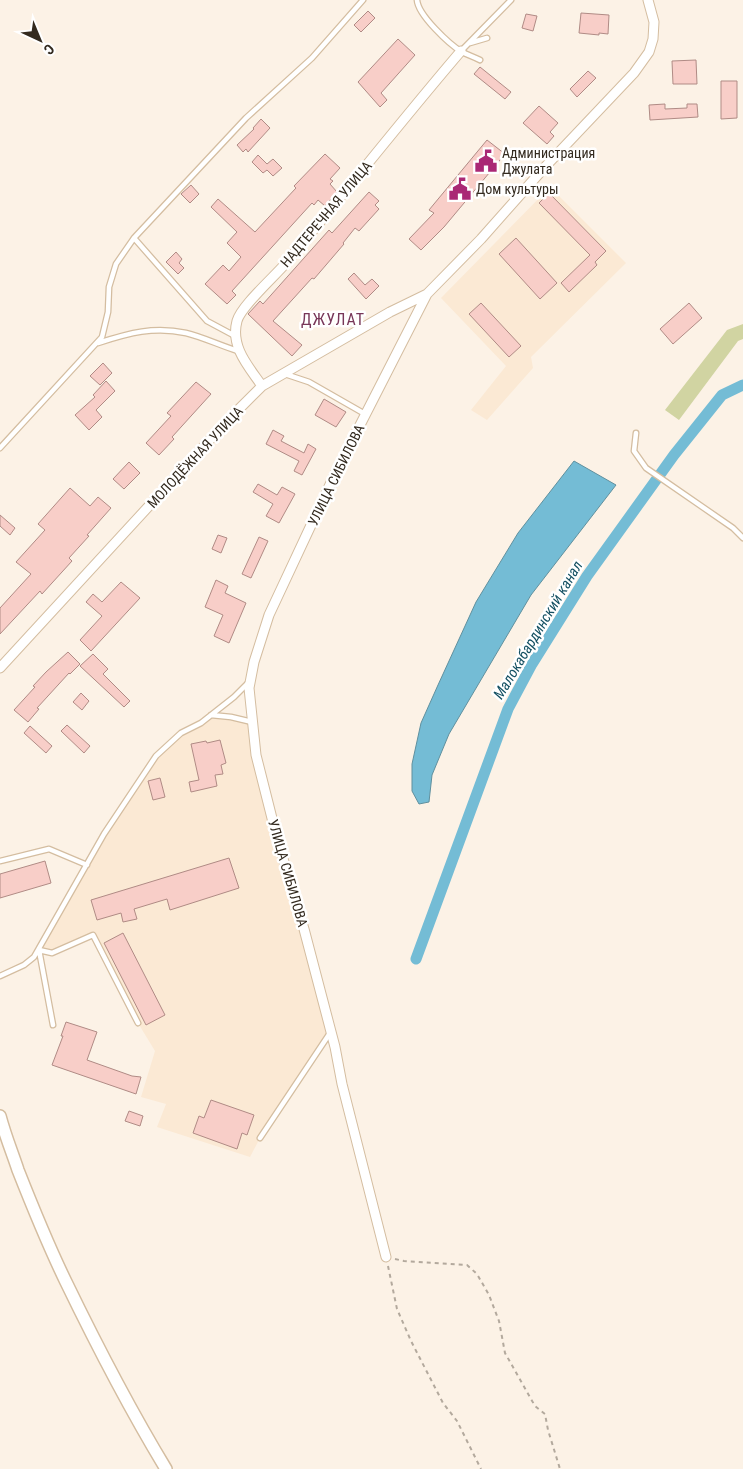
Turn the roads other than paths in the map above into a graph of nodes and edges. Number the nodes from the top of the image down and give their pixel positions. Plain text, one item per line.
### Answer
1 (363, 0) edge
2 (417, 0) edge
3 (511, 0) edge
4 (648, 0) edge
5 (487, 38) dead end
6 (469, 43) junction
7 (461, 51) junction
8 (480, 60) dead end
9 (134, 238) junction
10 (427, 294) junction
11 (235, 336) junction
12 (97, 344) junction
13 (239, 351) junction
14 (284, 373) junction
15 (262, 386) junction
16 (366, 414) junction
17 (636, 433) dead end
18 (0, 448) edge
19 (743, 538) edge
20 (0, 668) edge
21 (251, 680) junction
22 (211, 715) junction
23 (252, 722) junction
24 (0, 861) edge
25 (87, 865) junction
26 (39, 950) junction
27 (0, 976) edge
28 (138, 1023) dead end
29 (52, 1025) dead end
30 (331, 1032) junction
31 (0, 1116) edge
32 (260, 1138) dead end
33 (386, 1257) road end
34 (166, 1469) edge

1 - 9 lane
2 - 7 lane
3 - 6 lane
4 - 10 street, УЛИЦА СИБИЛОВА
5 - 6 lane
6 - 7 lane
7 - 8 lane
7 - 11 street, НАДТЕРЕЧНАЯ УЛИЦА
9 - 11 lane
9 - 12 lane
10 - 14 street, МОЛОДЁЖНАЯ УЛИЦА
10 - 16 street, УЛИЦА СИБИЛОВА
11 - 13 street
12 - 13 lane
12 - 18 lane
13 - 15 street
14 - 15 street, МОЛОДЁЖНАЯ УЛИЦА
14 - 16 lane
15 - 20 street, МОЛОДЁЖНАЯ УЛИЦА
16 - 21 street, УЛИЦА СИБИЛОВА
17 - 19 lane
21 - 22 lane
21 - 23 street, УЛИЦА СИБИЛОВА
22 - 23 lane
22 - 25 lane
23 - 30 street, УЛИЦА СИБИЛОВА
24 - 25 lane
25 - 26 lane
26 - 27 lane
26 - 28 lane
26 - 29 lane
30 - 32 lane
30 - 33 street, УЛИЦА СИБИЛОВА
31 - 34 street

